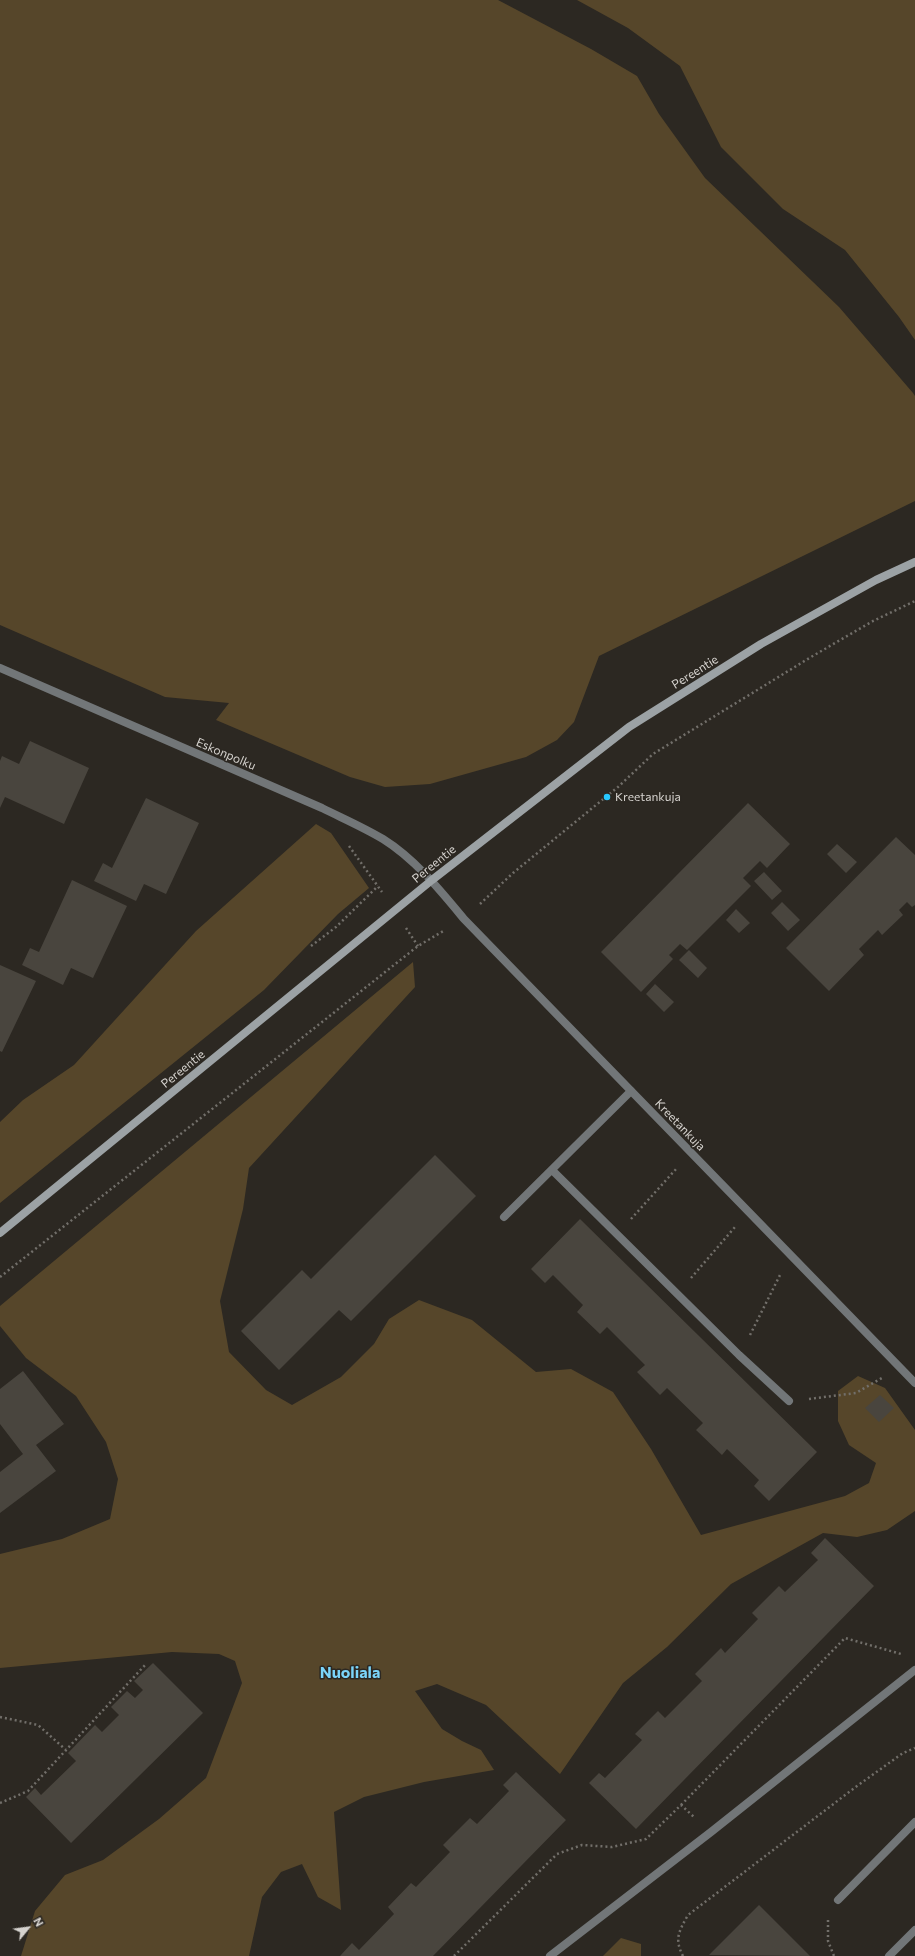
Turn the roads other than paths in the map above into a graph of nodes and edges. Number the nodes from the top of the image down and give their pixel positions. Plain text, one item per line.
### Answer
1 (915, 562) edge
2 (0, 668) edge
3 (432, 880) junction
4 (631, 1091) junction
5 (552, 1170) junction
6 (504, 1218) dead end
7 (0, 1233) edge
8 (915, 1383) edge
9 (789, 1401) road end
10 (915, 1670) edge
11 (915, 1822) edge
12 (838, 1900) road end
13 (915, 1930) edge
14 (550, 1956) edge
15 (889, 1956) edge

1 - 3 street, Pereentie
2 - 3 street, Eskonpolku
3 - 4 street, Kreetankuja
3 - 7 street, Pereentie
4 - 5 street
4 - 8 street, Kreetankuja
5 - 6 street
5 - 9 street
10 - 14 street
11 - 12 street
13 - 15 street

